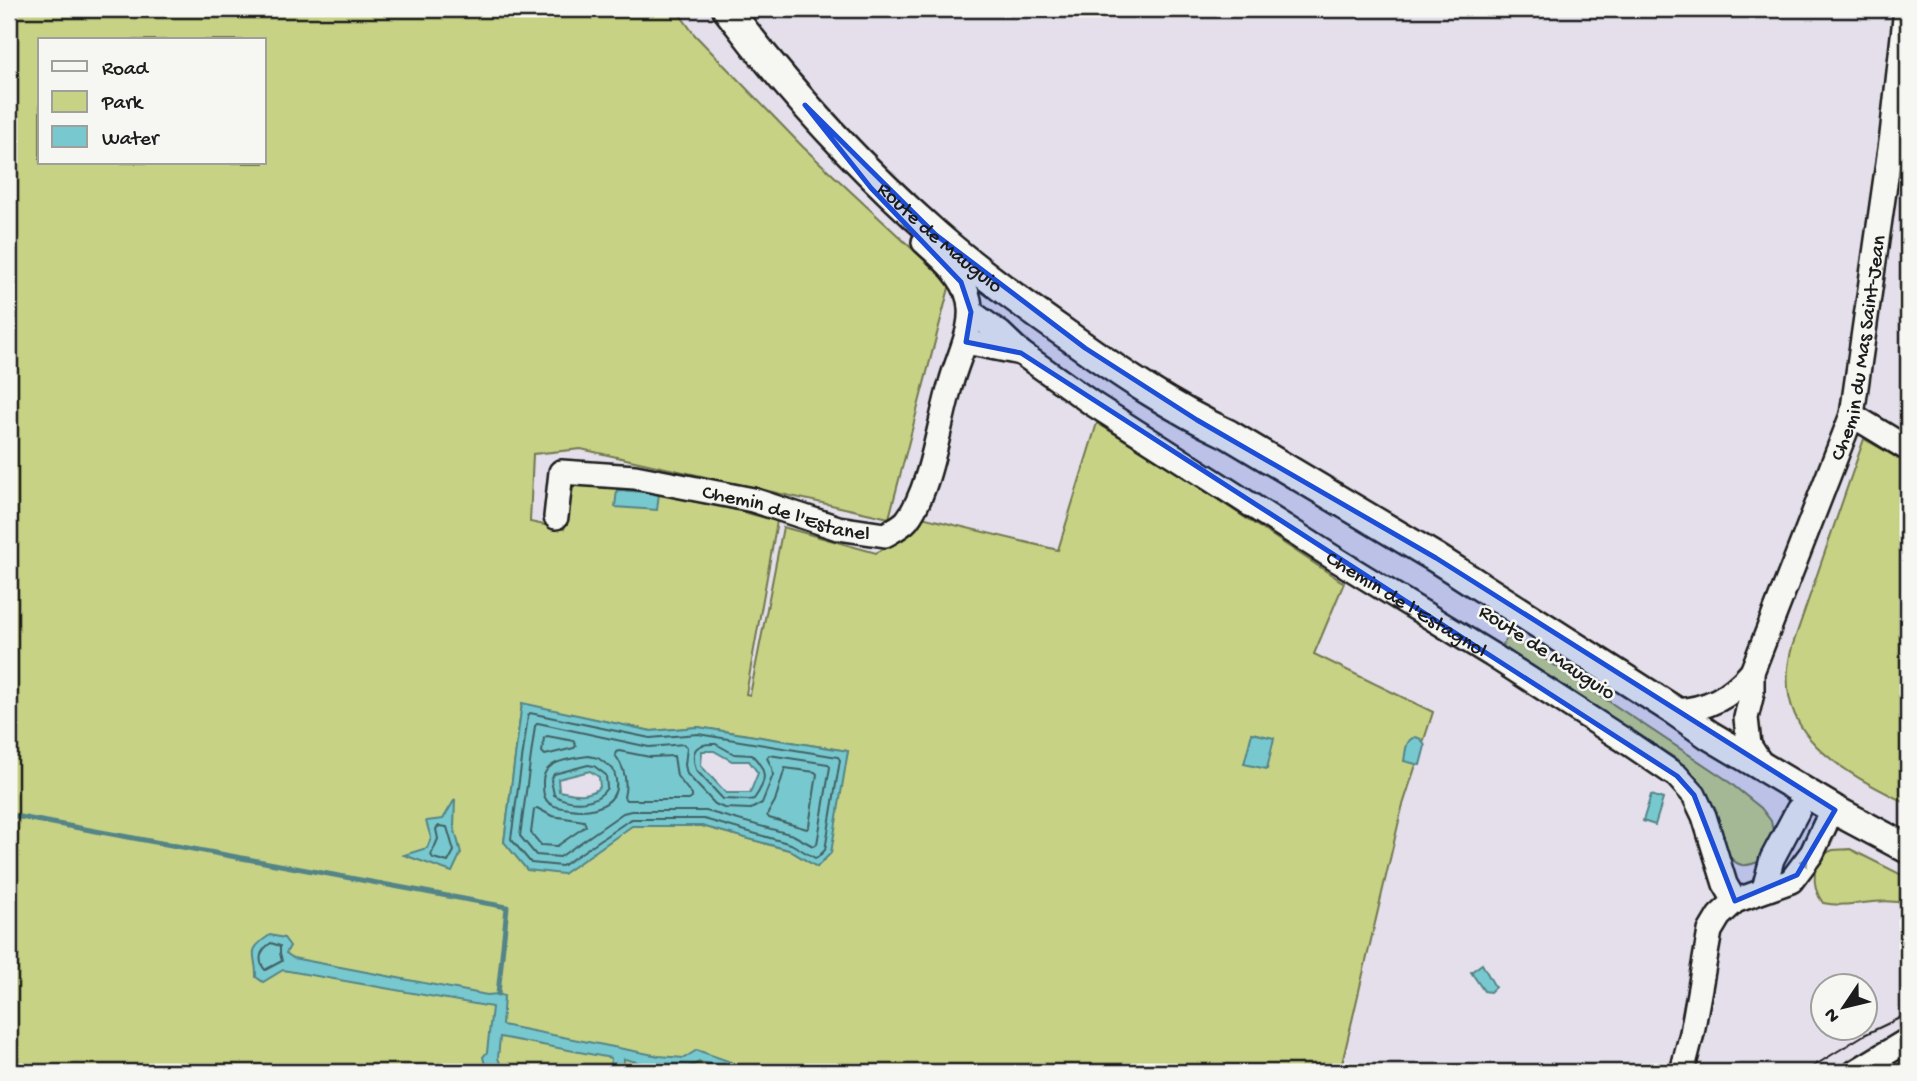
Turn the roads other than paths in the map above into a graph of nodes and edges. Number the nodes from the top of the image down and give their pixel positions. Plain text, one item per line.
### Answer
1 (727, 9) edge
2 (1906, 9) edge
3 (805, 105) junction
4 (971, 312) junction
5 (966, 342) junction
6 (1021, 354) junction
7 (1852, 415) junction
8 (1197, 420) junction
9 (1908, 449) edge
10 (556, 516) dead end
11 (1752, 672) junction
12 (1715, 703) junction
13 (1675, 711) junction
14 (1746, 718) junction
15 (1704, 742) junction
16 (1763, 767) junction
17 (1798, 810) junction
18 (1830, 818) junction
19 (1908, 849) edge
20 (1908, 868) edge
21 (1764, 889) junction
22 (1735, 901) junction
23 (1908, 1040) edge
24 (1682, 1072) edge
25 (1855, 1072) edge

1 - 3 main road, Route de Mauguio
2 - 7 street, Chemin du Mas Saint-Jean
3 - 4 street
3 - 8 main road, Route de Mauguio
4 - 5 street
4 - 6 street, Chemin de l'Estagnol
5 - 6 street, Chemin de l'Estagnol
5 - 10 street, Chemin de l'Estanel
6 - 22 street, Chemin de l'Estagnol
7 - 9 street
7 - 11 street, Chemin du Mas Saint-Jean
8 - 13 main road, Route de Mauguio
8 - 15 main road, Route de Mauguio
11 - 12 street, Chemin du Mas Saint-Jean
11 - 14 street, Chemin du Mas Saint-Jean
12 - 13 street, Chemin du Mas Saint-Jean
12 - 15 street
13 - 15 main road, Route de Mauguio
14 - 15 street
14 - 16 street, Chemin du Mas Saint-Jean
15 - 16 main road, Route de Mauguio
15 - 17 main road, Route de Mauguio
16 - 18 main road, Route de Mauguio
17 - 18 main road
17 - 21 street
18 - 19 main road, Route de Mauguio
18 - 20 main road, Route de Mauguio
21 -> 18 street
21 - 22 street
22 - 24 street
23 - 25 street

